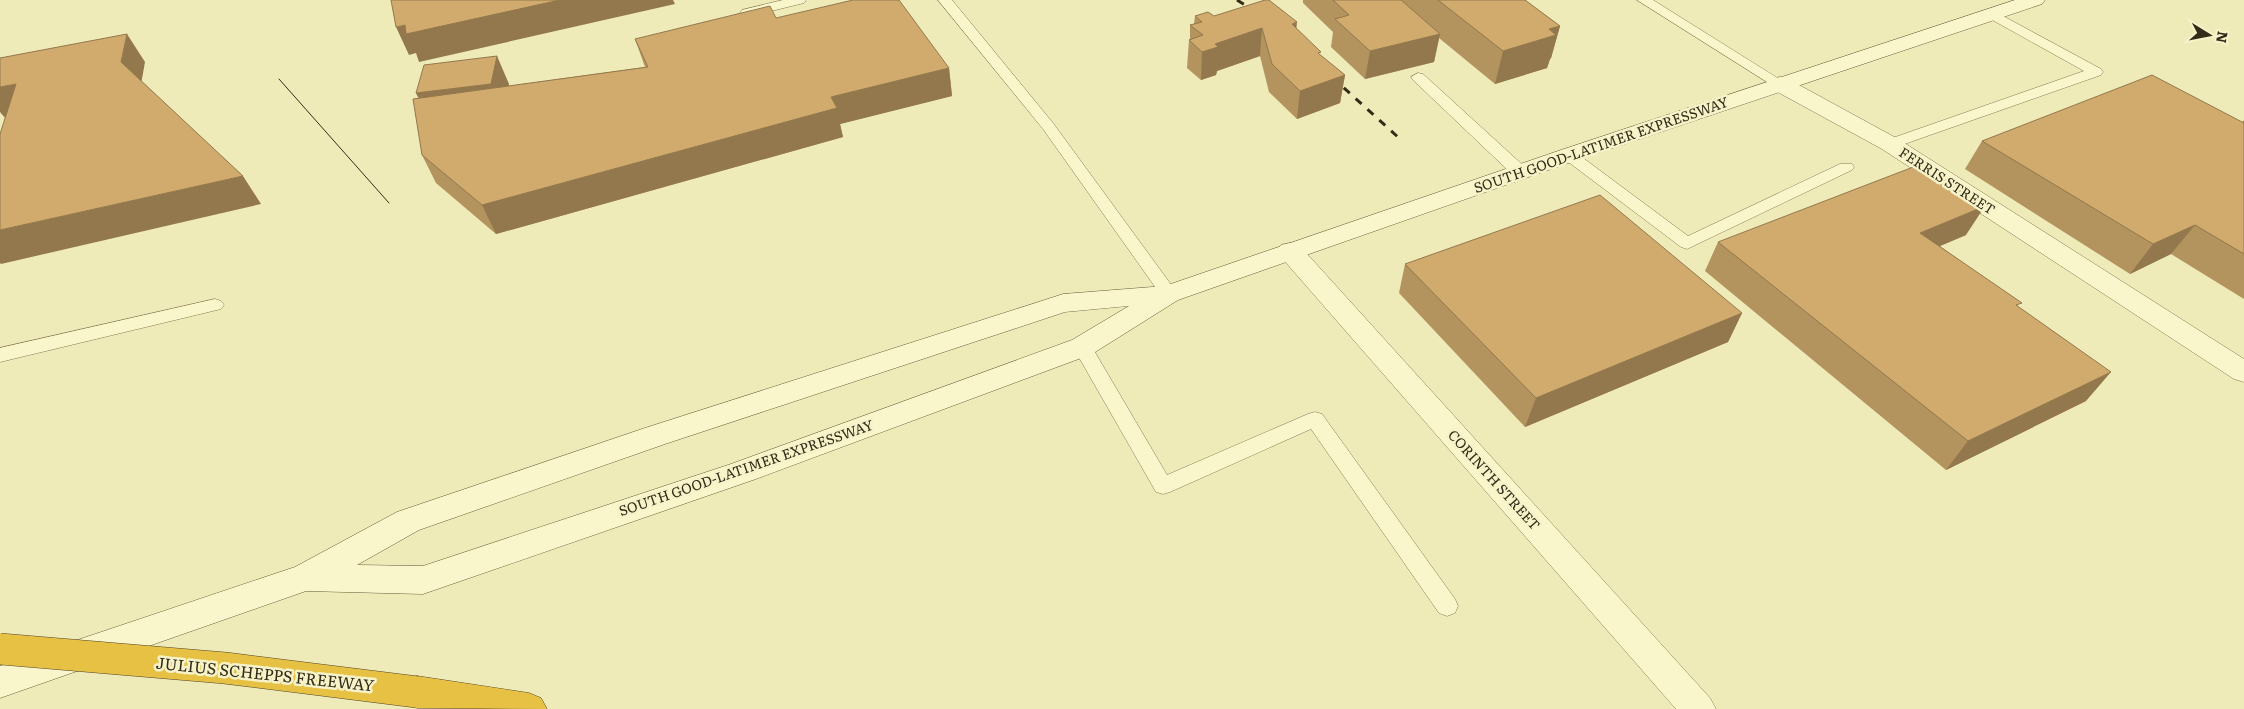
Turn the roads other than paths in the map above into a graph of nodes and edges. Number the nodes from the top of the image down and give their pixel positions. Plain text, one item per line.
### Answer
1 (799, 0) edge
2 (945, 0) edge
3 (1644, 0) edge
4 (2035, 0) edge
5 (1992, 14) junction
6 (736, 15) edge
7 (1418, 76) dead end
8 (1780, 84) junction
9 (1890, 144) junction
10 (1569, 155) junction
11 (1846, 167) dead end
12 (1520, 172) junction
13 (1290, 251) junction
14 (1169, 294) junction
15 (215, 305) dead end
16 (1082, 347) junction
17 (0, 355) edge
18 (2244, 372) edge
19 (306, 577) junction
20 (1446, 606) dead end
21 (0, 649) edge
22 (0, 682) edge
23 (529, 709) edge
24 (1698, 709) edge

1 - 6 lane
2 - 14 lane
3 - 8 lane, FERRIS STREET
4 - 5 main road, SOUTH GOOD-LATIMER EXPRESSWAY
5 - 8 main road, SOUTH GOOD-LATIMER EXPRESSWAY
5 - 9 lane
7 - 12 lane
8 - 9 main road, FERRIS STREET
8 - 10 main road, SOUTH GOOD-LATIMER EXPRESSWAY
9 - 18 main road, FERRIS STREET
10 - 11 lane
10 - 12 main road, SOUTH GOOD-LATIMER EXPRESSWAY
12 - 13 main road, SOUTH GOOD-LATIMER EXPRESSWAY
13 - 14 main road, SOUTH GOOD-LATIMER EXPRESSWAY
13 - 24 main road, CORINTH STREET
14 - 16 main road, SOUTH GOOD-LATIMER EXPRESSWAY
14 - 19 main road, SOUTH GOOD-LATIMER EXPRESSWAY
15 - 17 lane
16 - 19 main road, SOUTH GOOD-LATIMER EXPRESSWAY
16 - 20 lane
19 - 22 main road, SOUTH GOOD-LATIMER EXPRESSWAY
21 - 23 highway, JULIUS SCHEPPS FREEWAY, bridge

